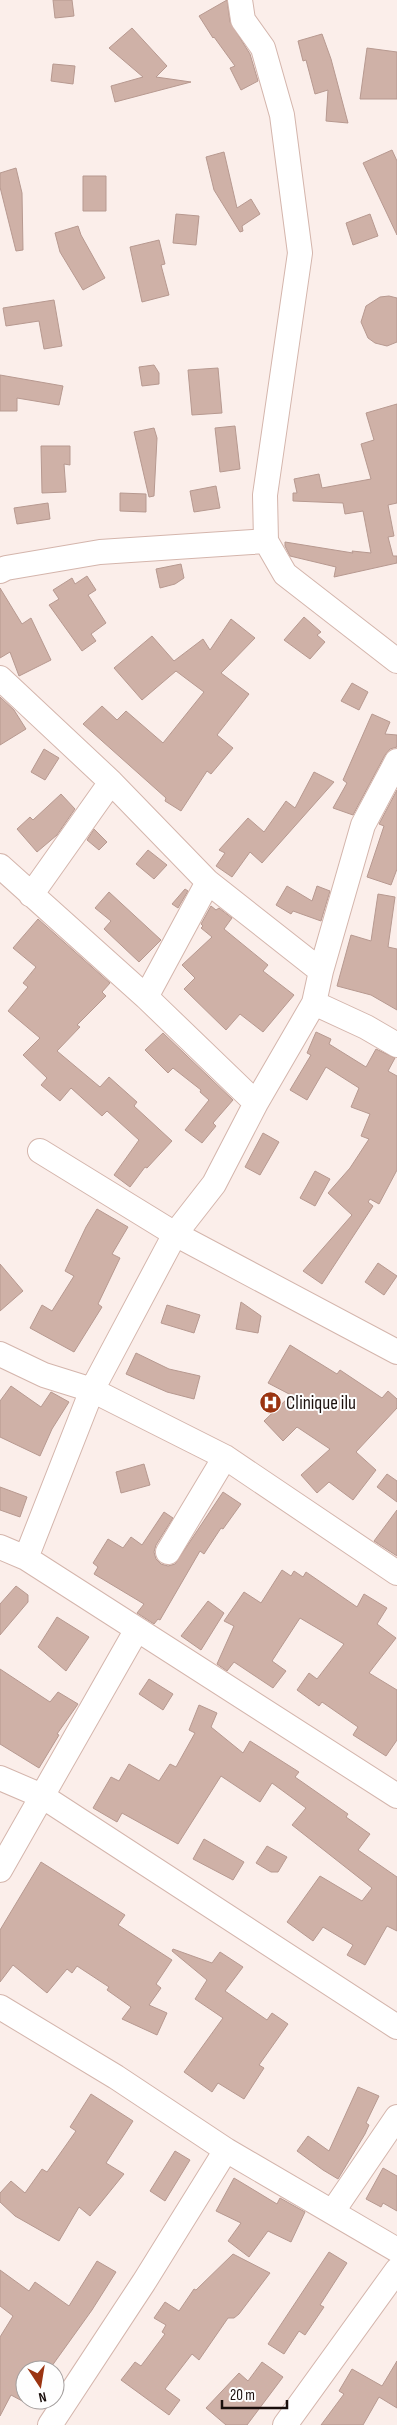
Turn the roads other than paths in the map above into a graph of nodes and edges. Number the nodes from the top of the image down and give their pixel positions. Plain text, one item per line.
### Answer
1 (240, 0) edge
2 (266, 541) junction
3 (0, 571) edge
4 (397, 661) edge
5 (0, 678) edge
6 (397, 761) edge
7 (111, 782) junction
8 (0, 866) edge
9 (208, 882) junction
10 (31, 895) junction
11 (321, 971) junction
12 (146, 997) junction
13 (314, 1003) junction
14 (397, 1045) edge
15 (256, 1102) junction
16 (40, 1151) dead end
17 (175, 1234) junction
18 (397, 1352) edge
19 (0, 1354) edge
20 (92, 1390) junction
21 (225, 1457) junction
22 (0, 1547) edge
23 (168, 1552) dead end
24 (26, 1558) junction
25 (397, 1573) edge
26 (136, 1631) junction
27 (0, 1778) edge
28 (42, 1796) junction
29 (397, 1796) edge
30 (0, 1870) edge
31 (0, 2007) edge
32 (397, 2027) edge
33 (397, 2117) edge
34 (226, 2150) junction
35 (333, 2211) junction
36 (397, 2250) edge
37 (397, 2270) edge
38 (50, 2425) edge
39 (285, 2425) edge

1 - 2 street
2 - 3 street
2 - 4 street
5 - 7 street
6 - 11 street
7 - 9 street
7 - 10 street
8 - 10 street
9 - 11 street
9 - 12 street
10 - 12 street
11 - 13 street
12 - 15 street
13 - 14 street
13 - 15 street
15 - 17 street
16 - 17 street
17 - 18 street
17 - 20 street
19 - 20 street
20 - 21 street
20 - 24 street
21 - 23 street
21 - 25 street
22 - 24 street
24 - 26 street
26 - 28 street
26 - 29 street
27 - 28 street
28 - 30 street
28 - 32 street
31 - 34 street
33 - 35 street
34 - 35 street
34 - 38 street
35 - 36 street
37 - 39 street

